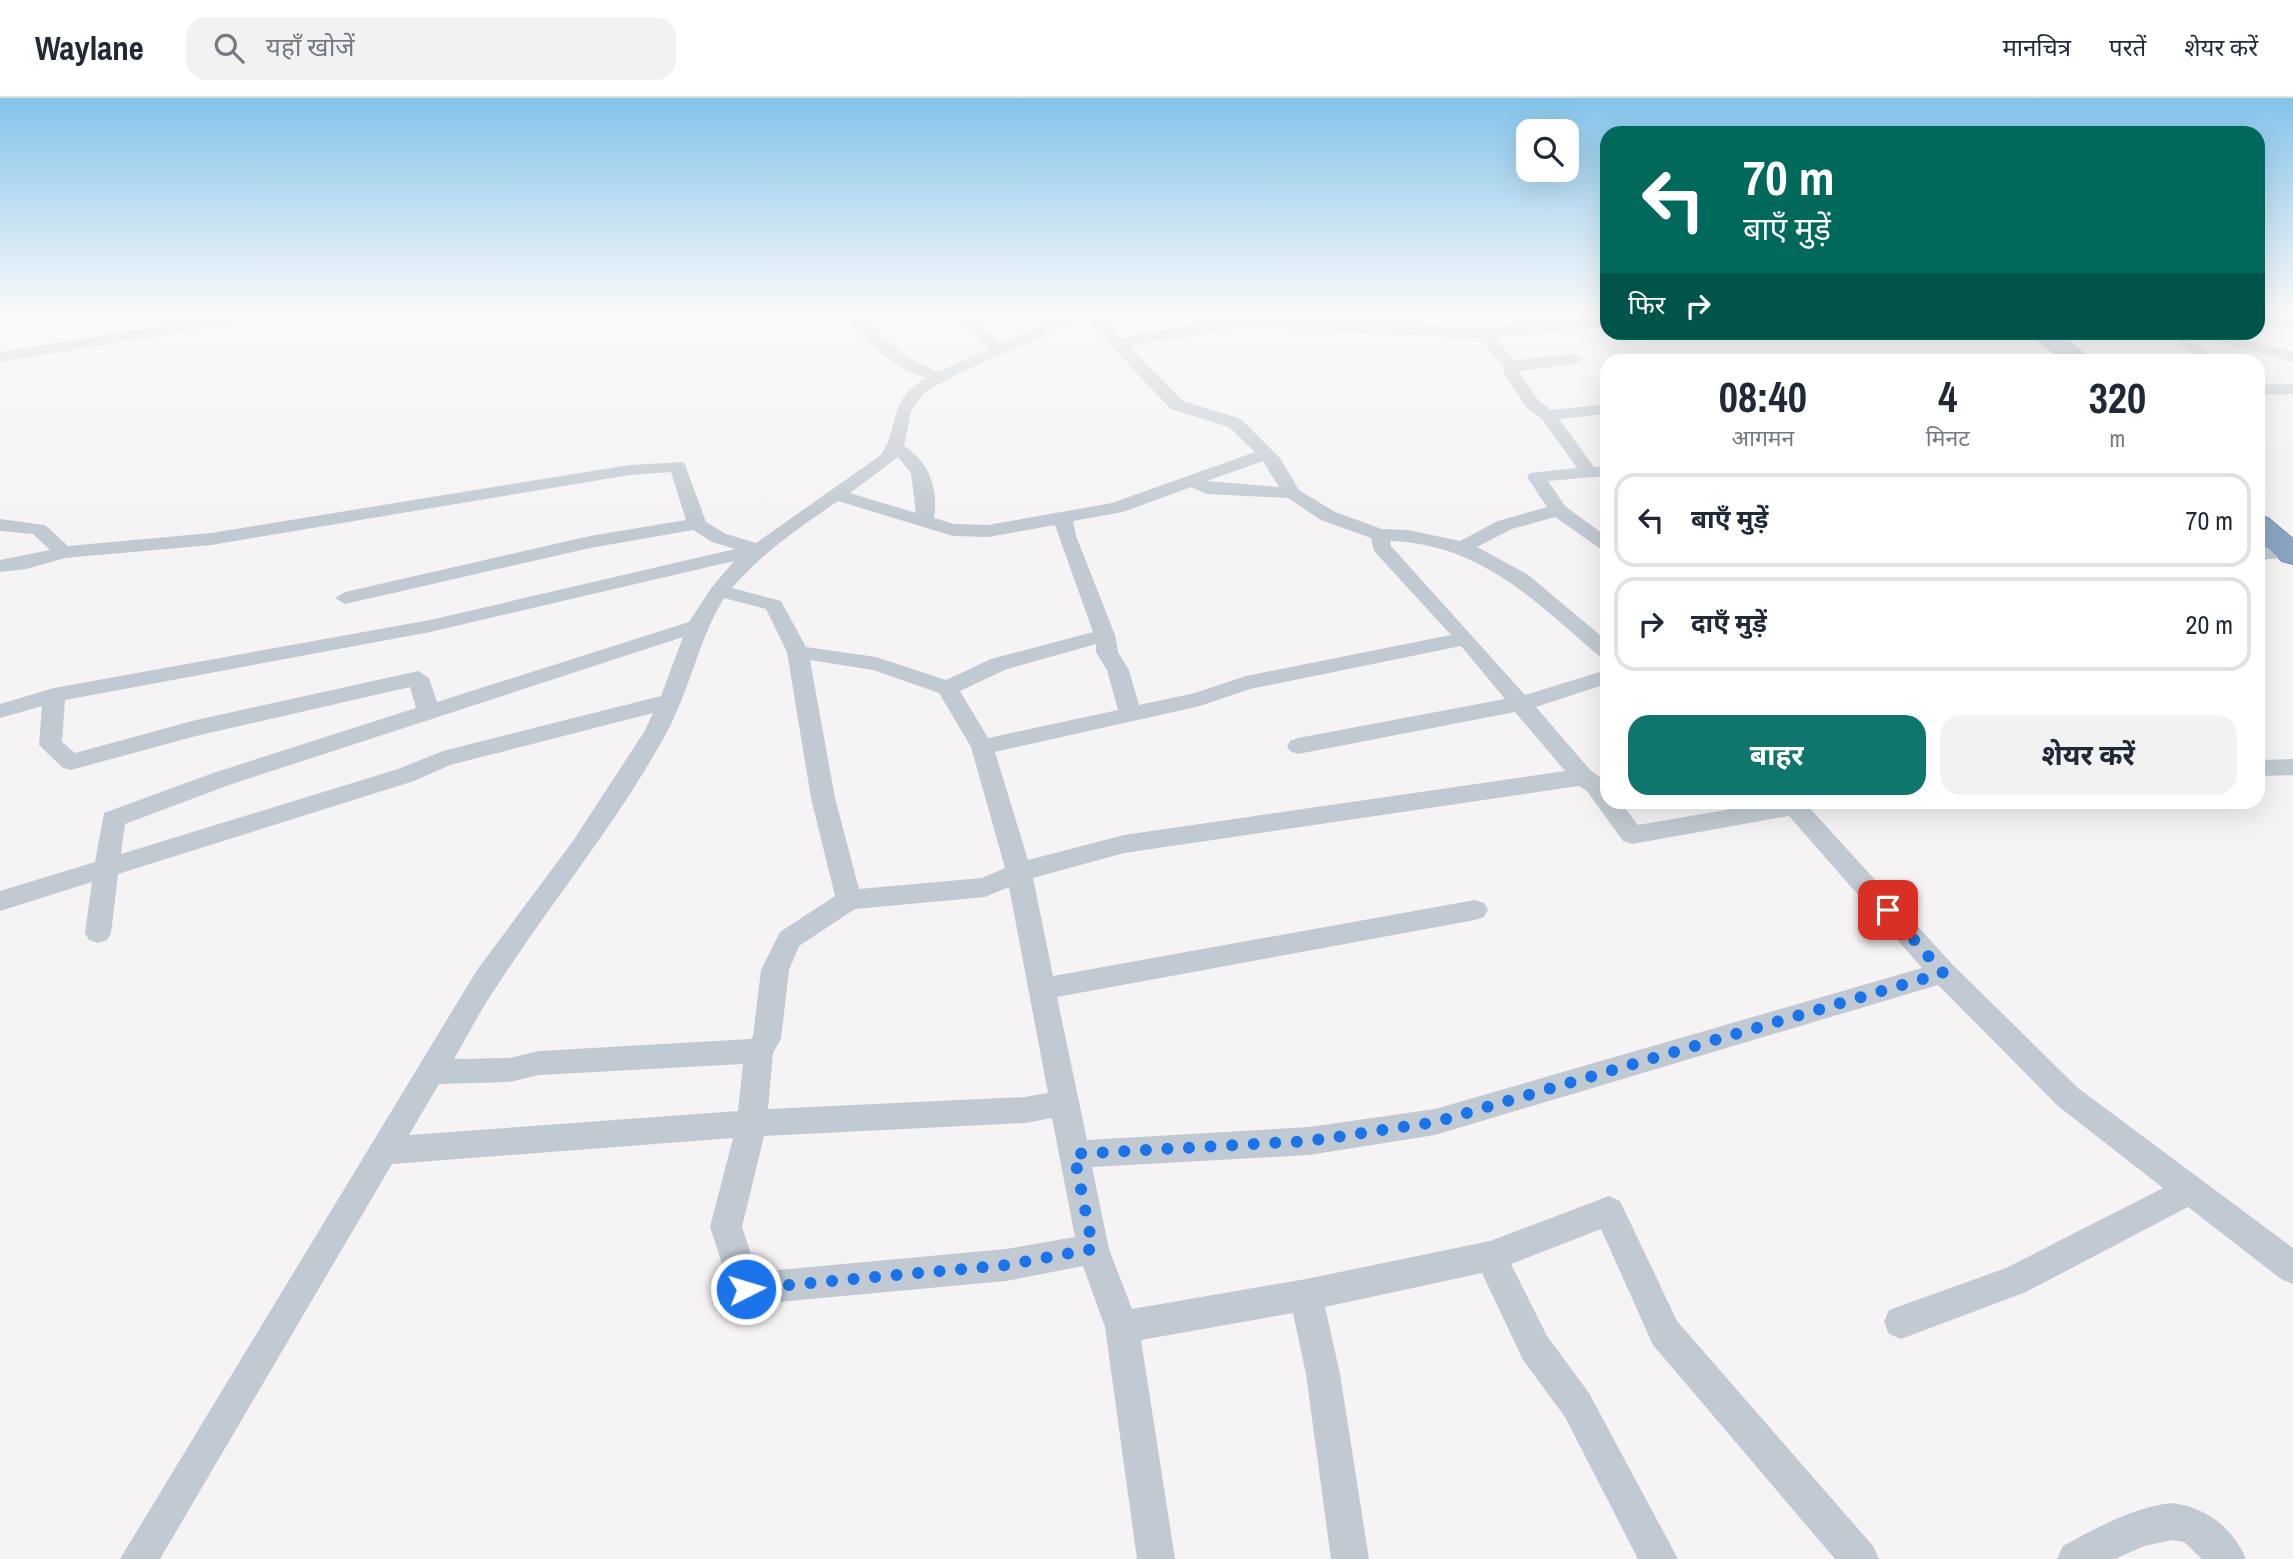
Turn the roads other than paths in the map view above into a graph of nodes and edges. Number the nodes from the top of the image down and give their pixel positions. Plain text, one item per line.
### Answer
1 (931, 382) edge
2 (1155, 382) edge
3 (1518, 382) edge
4 (2293, 389) edge
5 (2265, 390) edge
6 (1600, 410) edge
7 (1548, 415) junction
8 (895, 448) junction
9 (1264, 455) junction
10 (1598, 471) edge
11 (1193, 481) junction
12 (1292, 493) junction
13 (836, 495) junction
14 (2265, 506) edge
15 (1558, 510) junction
16 (1063, 519) junction
17 (924, 520) junction
18 (695, 524) junction
19 (0, 525) edge
20 (2265, 528) edge
21 (1380, 535) junction
22 (1600, 540) edge
23 (2292, 544) edge
24 (1462, 547) junction
25 (758, 550) junction
26 (64, 552) junction
27 (2265, 552) edge
28 (0, 566) edge
29 (719, 591) junction
30 (345, 598) dead end
31 (697, 626) junction
32 (1105, 635) junction
33 (1465, 638) junction
34 (1600, 646) edge
35 (798, 652) junction
36 (1600, 679) edge
37 (947, 688) junction
38 (54, 695) junction
39 (671, 701) junction
40 (1523, 704) junction
41 (0, 711) edge
42 (429, 713) junction
43 (1130, 713) junction
44 (1298, 746) dead end
45 (982, 747) junction
46 (2293, 767) edge
47 (2265, 768) edge
48 (1583, 777) junction
49 (1600, 792) edge
50 (1613, 809) edge
51 (1767, 809) edge
52 (1797, 809) edge
53 (106, 869) junction
54 (1019, 872) junction
55 (849, 900) junction
56 (0, 901) edge
57 (1475, 910) dead end
58 (98, 933) dead end
59 (1943, 973) junction
60 (1041, 989) junction
61 (759, 1051) junction
62 (430, 1072) junction
63 (1062, 1103) junction
64 (752, 1123) junction
65 (383, 1151) junction
66 (1074, 1154) junction
67 (2189, 1190) junction
68 (1093, 1249) junction
69 (1490, 1256) junction
70 (2293, 1268) edge
71 (1306, 1295) junction
72 (1901, 1322) dead end
73 (1122, 1327) junction
74 (139, 1559) edge
75 (1156, 1559) edge
76 (1350, 1559) edge
77 (1659, 1559) edge
78 (1860, 1559) edge
79 (2076, 1559) edge
80 (2227, 1559) edge

1 - 8 street
2 - 9 street
3 - 7 street
4 - 5 street
6 - 7 street
7 - 10 street
8 - 13 street
8 - 17 street
9 - 11 street
9 - 12 street
10 - 15 street
11 - 12 street
11 - 16 street
12 - 21 street
13 - 17 street
13 - 25 street
14 - 23 highway
15 - 22 street
15 - 24 street
16 - 17 street
16 - 32 street
18 - 25 street
18 - 26 street
18 - 30 street
19 - 26 street
20 - 23 highway
21 - 24 street
21 - 33 street
23 - 27 street
24 - 34 street
25 - 29 street
25 - 38 street
26 - 28 street
29 - 31 street
29 - 35 street
31 - 39 street
31 - 42 street
32 - 37 street
32 - 43 street
33 - 40 street
33 - 43 street
35 - 37 street
35 - 55 street
36 - 40 street
37 - 45 street
38 - 41 street
38 - 42 street
39 - 53 street
39 - 62 street
40 - 44 street
40 - 48 street
42 - 53 street
43 - 45 street
45 - 54 street
46 - 47 street
48 - 49 street
48 - 54 street
50 - 51 street
52 - 59 street
53 - 56 street
53 - 58 street
54 - 55 street
54 - 60 street
55 - 61 street
57 - 60 street
59 - 66 street
59 - 67 street
60 - 63 street
61 - 62 street
61 - 64 street
62 - 65 street
63 - 64 street
63 - 66 street
64 - 65 street
64 - 68 street
65 - 74 street
66 - 68 street
67 - 70 street
67 - 72 street
68 - 73 street
69 - 71 street
69 - 77 street
69 - 78 street
71 - 73 street
71 - 76 street
73 - 75 street
79 - 80 street

